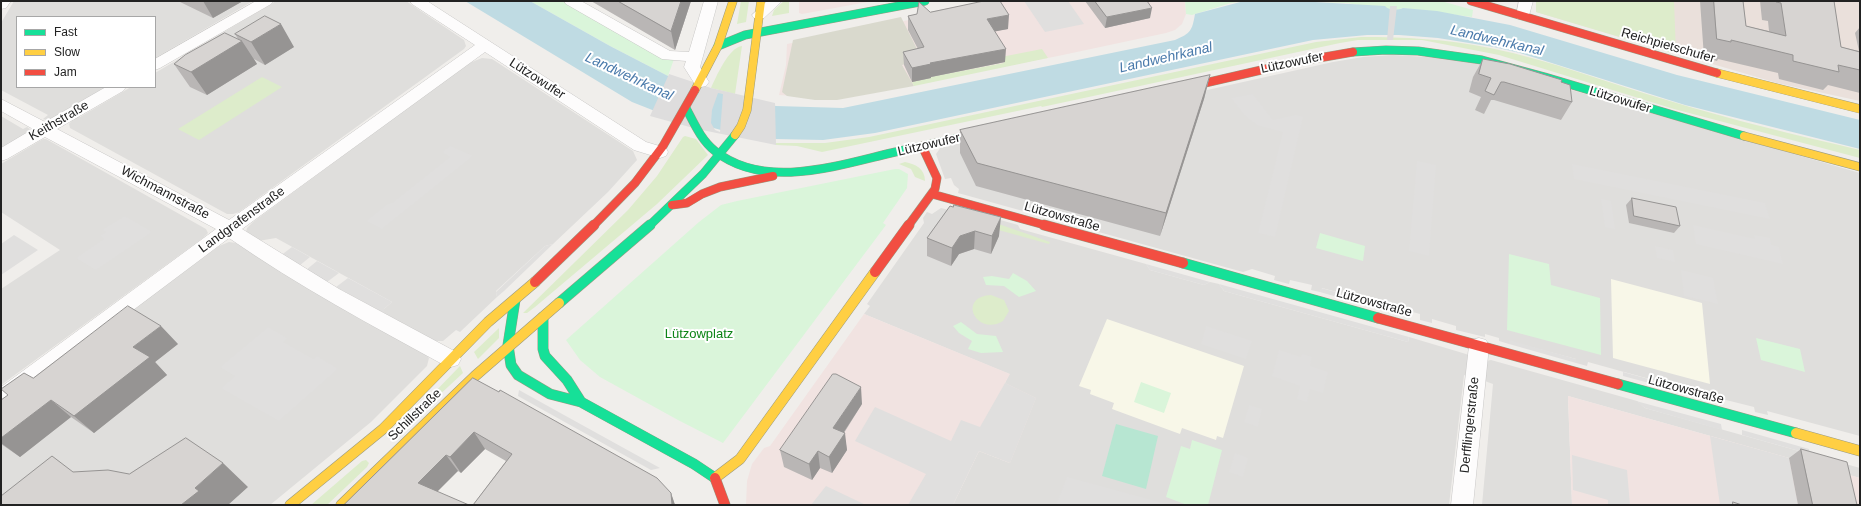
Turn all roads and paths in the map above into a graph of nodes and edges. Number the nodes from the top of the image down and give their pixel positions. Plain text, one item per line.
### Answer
1 (4, 1) edge
2 (266, 1) edge
3 (417, 1) edge
4 (571, 1) edge
5 (710, 1) edge
6 (734, 1) edge
7 (775, 1) edge
8 (925, 1) edge
9 (1471, 1) edge
10 (1526, 1) edge
11 (1, 5) edge
12 (760, 8) edge
13 (1523, 16) junction
14 (757, 32) junction
15 (485, 45) junction
16 (718, 46) junction
17 (694, 57) junction
18 (156, 65) edge
19 (700, 83) junction
20 (116, 88) edge
21 (1171, 90) edge
22 (1, 104) edge
23 (686, 108) junction
24 (1860, 109) edge
25 (999, 128) edge
26 (45, 129) junction
27 (922, 146) junction
28 (660, 152) junction
29 (1, 155) edge
30 (721, 155) junction
31 (1860, 167) edge
32 (802, 171) junction
33 (932, 194) junction
34 (672, 205) junction
35 (229, 229) junction
36 (515, 300) junction
37 (543, 316) junction
38 (508, 345) junction
39 (1479, 346) junction
40 (451, 359) junction
41 (1, 398) edge
42 (581, 402) junction
43 (1860, 451) edge
44 (715, 478) junction
45 (290, 505) edge
46 (341, 505) edge
47 (725, 505) edge
48 (1462, 505) edge

1 - 11 street
2 - 18 street
3 - 15 street, Lützowufer
4 - 17 street
5 - 17 street
6 - 16 main road
7 - 12 street
8 - 14 main road
9 - 13 main road, Reichpietschufer
10 - 13 street
12 - 14 main road
13 - 24 main road, Reichpietschufer
14 - 16 main road
14 - 30 main road
15 - 28 street, Lützowufer
15 - 35 street, Landgrafenstraße
16 - 19 main road
17 - 19 street
19 - 23 main road
20 - 26 street, Keithstraße
21 - 31 main road, Lützowufer
22 - 26 street, Wichmannstraße
23 - 28 main road
23 - 30 main road, Lützowufer
25 - 27 main road, Lützowufer
26 - 29 street, Keithstraße
26 - 35 street, Wichmannstraße
27 - 32 main road, Lützowufer
27 - 33 main road
28 - 36 main road
30 - 32 main road, Lützowufer
30 - 34 main road
32 - 34 main road
33 - 39 main road, Lützowstraße
33 - 44 main road
34 - 37 main road
35 - 40 street, Wichmannstraße
35 - 41 street, Landgrafenstraße
36 - 38 main road
36 - 40 main road
37 - 38 main road
37 - 42 main road
38 - 42 main road
38 - 46 main road, Schillstraße
39 - 43 main road, Lützowstraße
39 - 48 street, Derfflingerstraße
40 - 45 main road, Schillstraße
42 - 44 main road
44 - 47 main road

